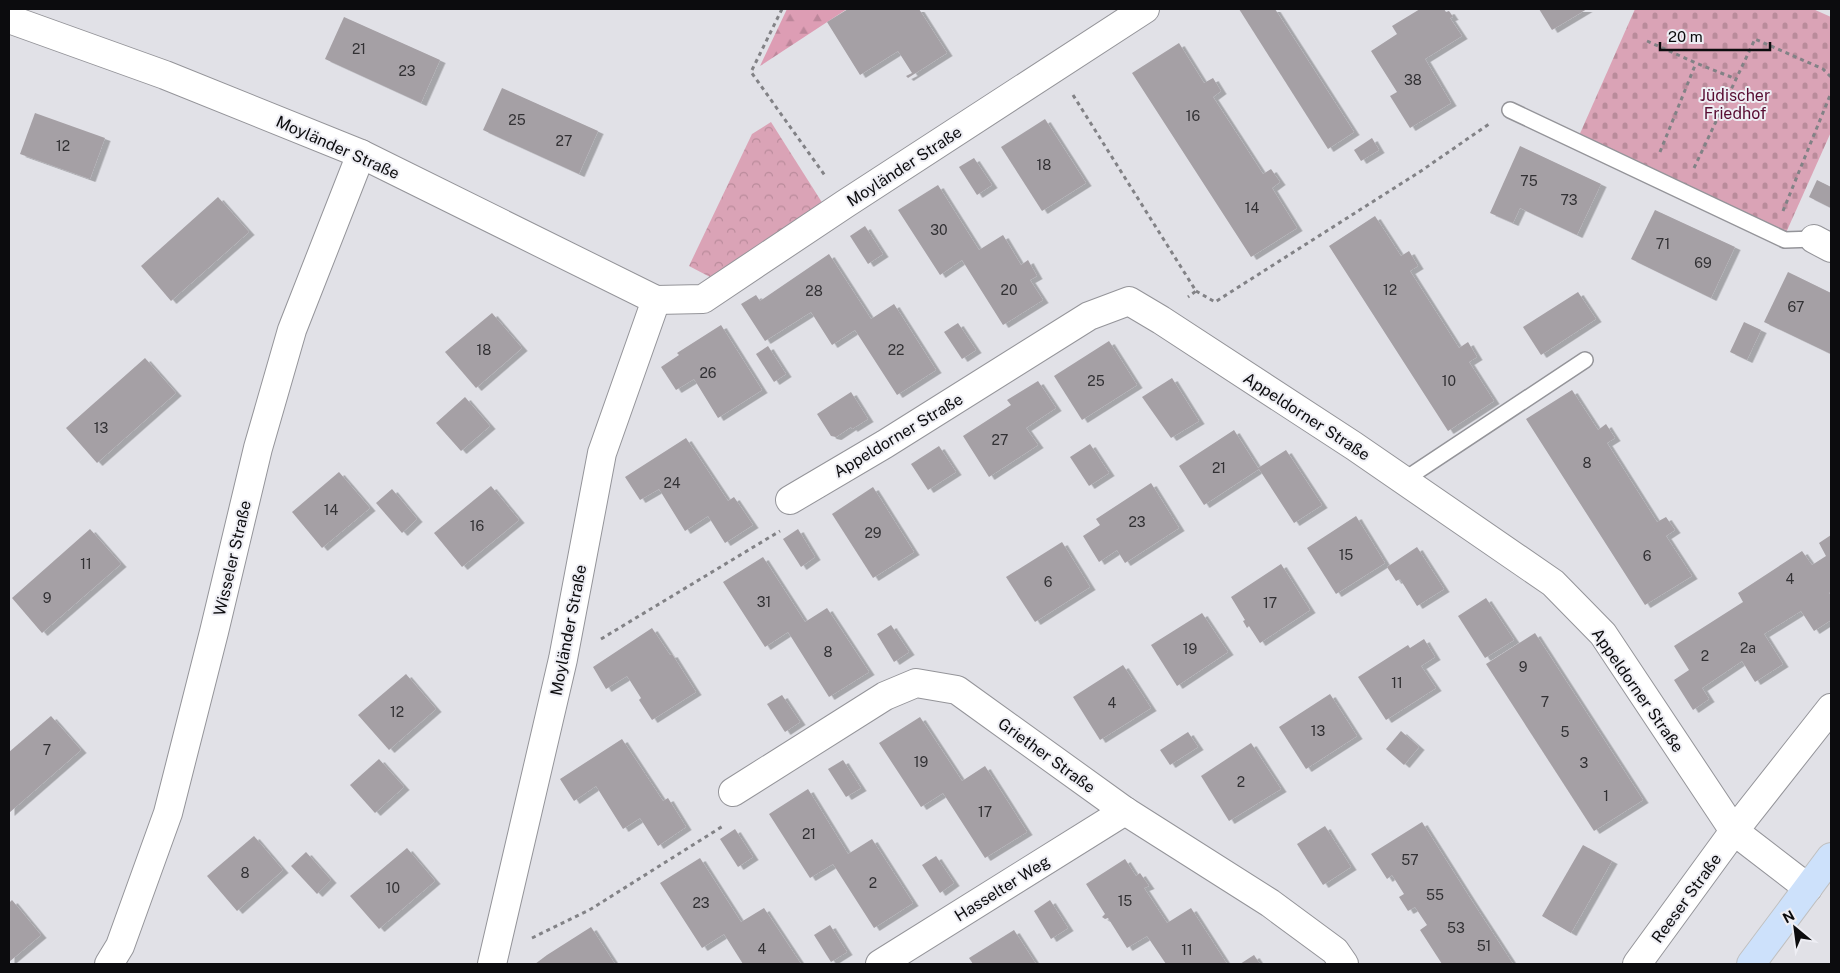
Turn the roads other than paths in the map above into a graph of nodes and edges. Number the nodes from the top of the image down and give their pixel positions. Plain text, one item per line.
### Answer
1 (1145, 9) edge
2 (9, 19) edge
3 (1510, 110) road end
4 (361, 154) junction
5 (1822, 244) edge
6 (656, 300) junction
7 (1585, 360) dead end
8 (1404, 480) junction
9 (790, 500) road end
10 (1831, 708) edge
11 (733, 792) road end
12 (1124, 811) junction
13 (1734, 831) junction
14 (1831, 857) edge
15 (1808, 888) junction
16 (493, 960) edge
17 (109, 964) edge
18 (880, 964) edge
19 (1344, 964) edge
20 (1637, 964) edge
21 (1751, 964) edge

1 - 6 street, Moyländer Straße
2 - 4 street, Moyländer Straße
3 - 5 lane
4 - 6 street, Moyländer Straße
4 - 17 street, Wisseler Straße
6 - 16 street, Moyländer Straße
7 - 8 lane
8 - 9 street, Appeldorner Straße
8 - 13 street, Appeldorner Straße
10 - 13 street, Reeser Straße
11 - 12 street, Griether Straße
12 - 18 street, Hasselter Weg
12 - 19 street, Griether Straße
13 - 15 street
13 - 20 street, Reeser Straße
14 - 15 main road
15 - 21 main road

